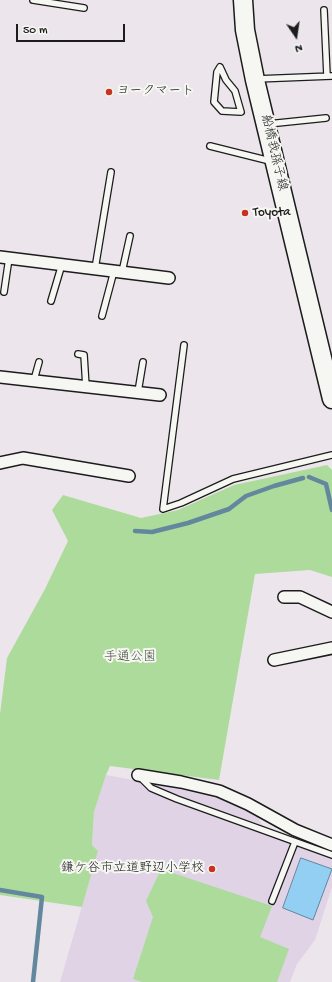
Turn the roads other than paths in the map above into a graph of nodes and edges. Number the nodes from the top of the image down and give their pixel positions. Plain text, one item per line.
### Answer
1 (33, 0) edge
2 (243, 0) edge
3 (84, 8) dead end
4 (324, 10) dead end
5 (329, 76) edge
6 (255, 80) junction
7 (240, 112) joint
8 (326, 118) dead end
9 (266, 124) junction
10 (210, 146) dead end
11 (275, 162) junction
12 (111, 172) dead end
13 (130, 236) dead end
14 (5, 257) edge
15 (62, 264) junction
16 (95, 269) junction
17 (118, 272) junction
18 (169, 278) dead end
19 (4, 292) dead end
20 (51, 301) dead end
21 (102, 316) dead end
22 (184, 344) dead end
23 (78, 354) dead end
24 (39, 362) dead end
25 (144, 362) dead end
26 (0, 377) edge
27 (34, 380) junction
28 (86, 387) junction
29 (138, 392) junction
30 (160, 395) dead end
31 (332, 399) edge
32 (332, 456) edge
33 (0, 463) edge
34 (128, 476) dead end
35 (284, 596) dead end
36 (332, 612) edge
37 (332, 648) edge
38 (274, 660) dead end
39 (138, 775) joint
40 (295, 842) junction
41 (332, 845) edge
42 (332, 855) edge
43 (272, 901) dead end

1 - 3 lane
2 - 6 main road, 船橋我孫子線
4 - 5 lane
5 - 6 lane
6 - 9 main road, 船橋我孫子線
7 - 7 lane
8 - 9 lane
9 - 11 main road, 船橋我孫子線
10 - 11 lane
11 - 31 main road, 船橋我孫子線
12 - 16 lane
13 - 17 lane
14 - 15 street
14 - 19 lane
15 - 16 street
15 - 20 lane
16 - 17 street
17 - 18 street
17 - 21 lane
22 - 32 lane
23 - 28 lane
24 - 27 lane
25 - 29 lane
26 - 27 street
27 - 28 street
28 - 29 street
29 - 30 street
33 - 34 street
35 - 36 street
37 - 38 street
39 - 40 lane
39 - 41 street
40 - 42 lane
40 - 43 lane

